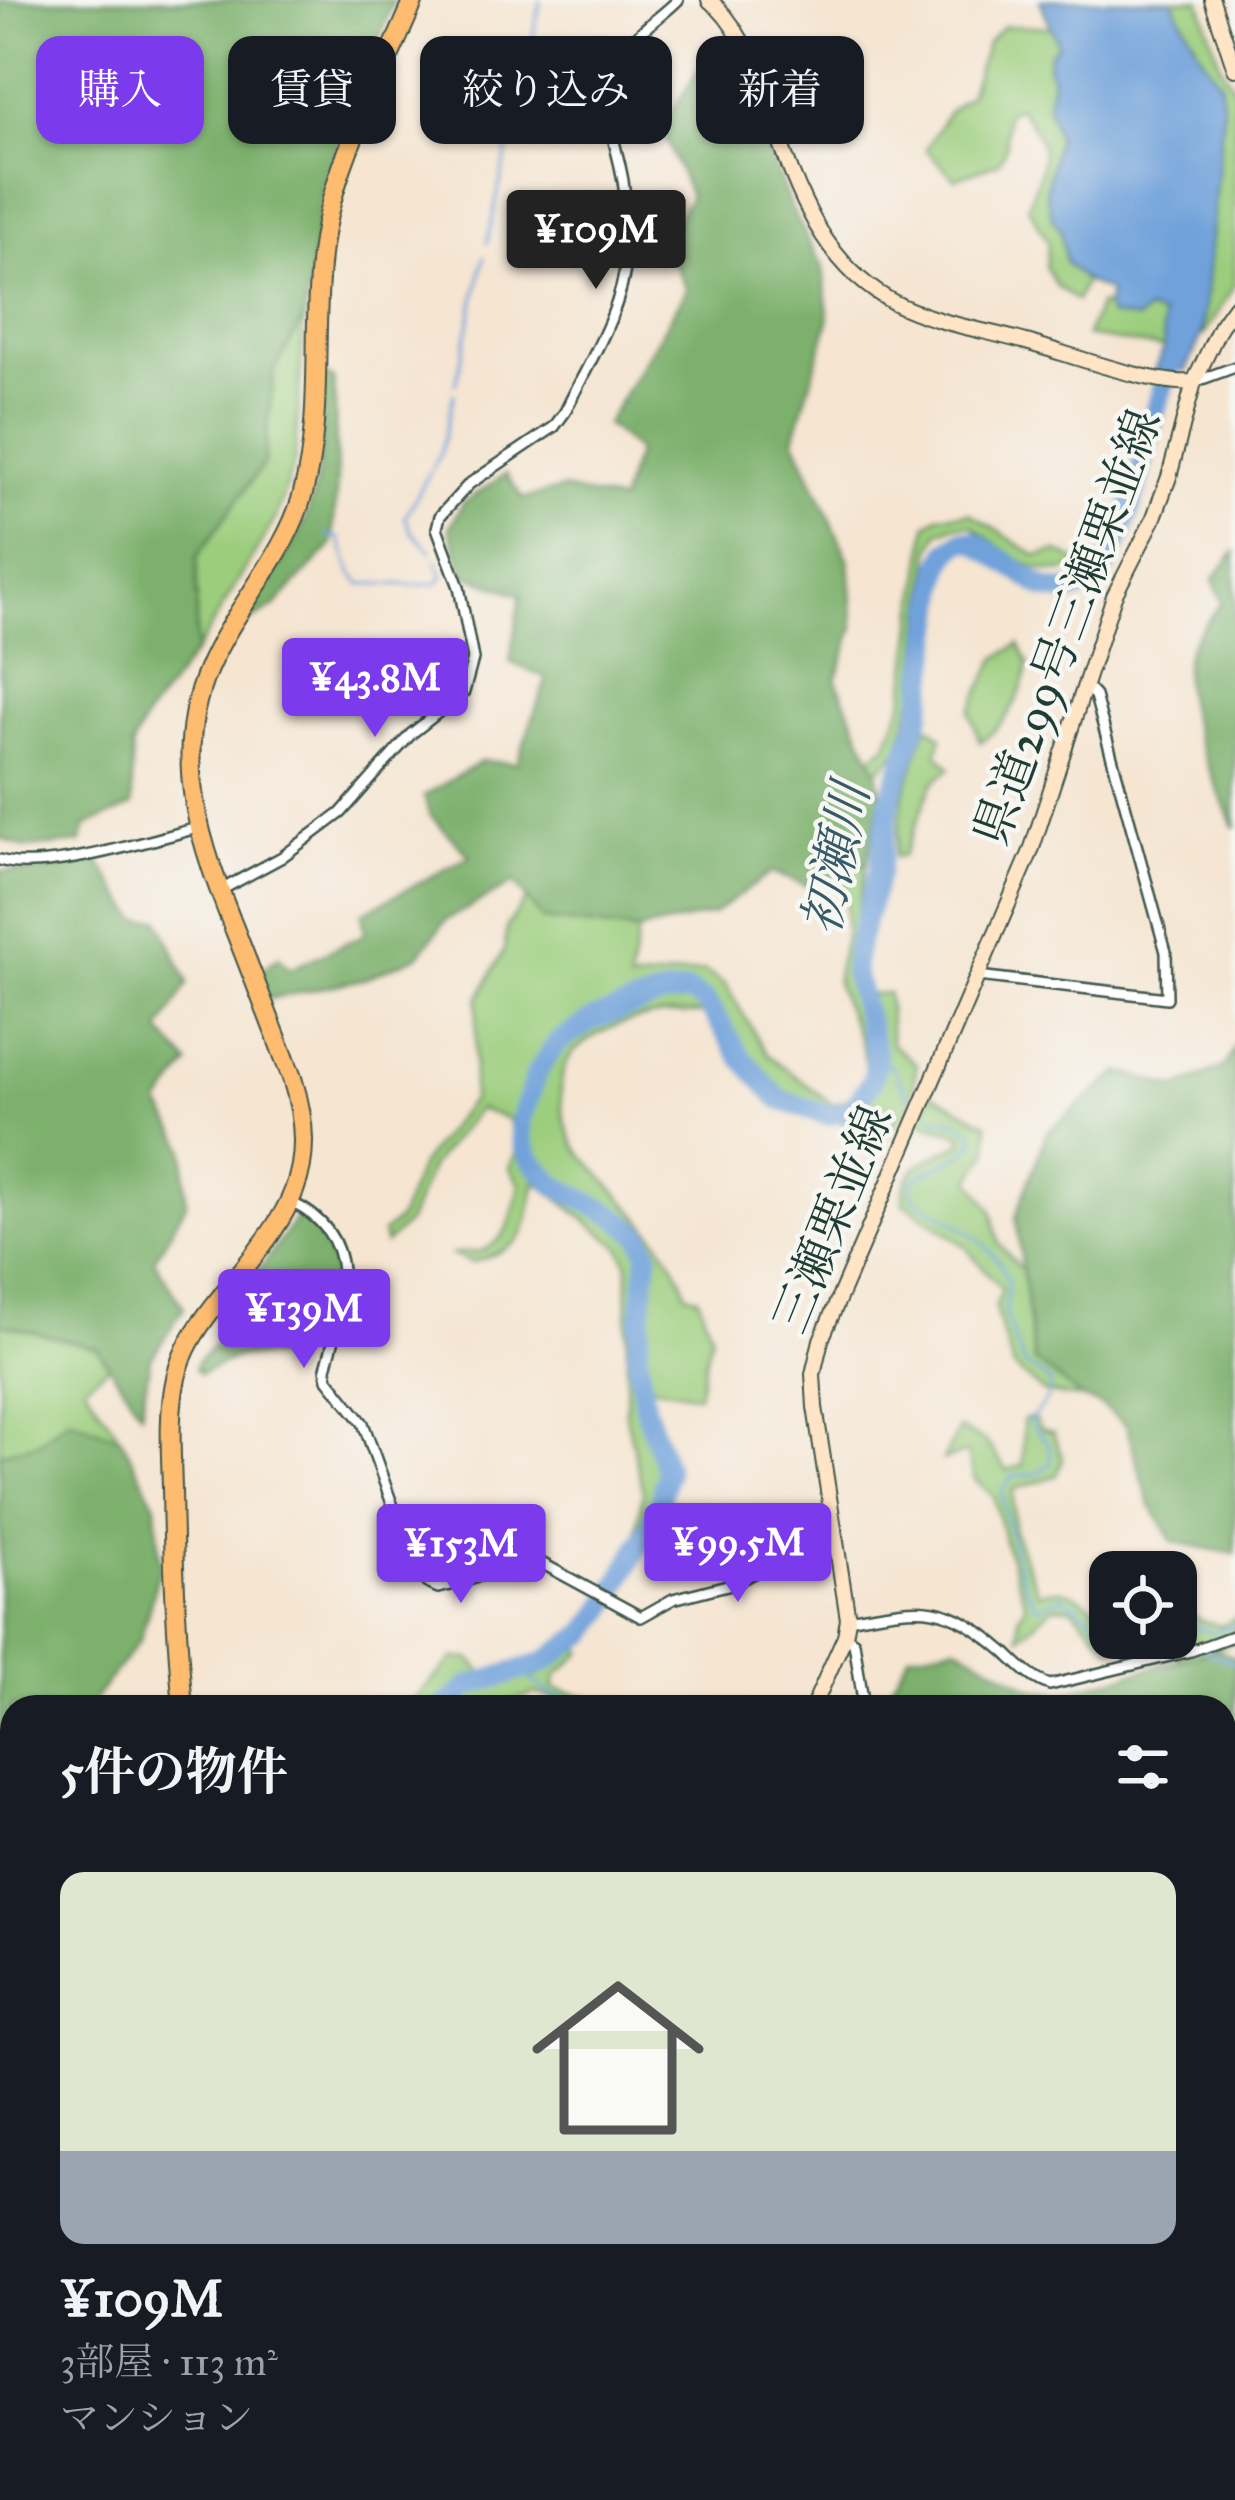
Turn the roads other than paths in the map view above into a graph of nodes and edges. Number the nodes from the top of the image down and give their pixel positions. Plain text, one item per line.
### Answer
1 (414, 0) edge
2 (678, 0) edge
3 (709, 0) edge
4 (1212, 0) edge
5 (1235, 69) edge
6 (1235, 305) edge
7 (1235, 367) edge
8 (1191, 383) junction
9 (1085, 685) junction
10 (197, 828) junction
11 (0, 860) edge
12 (219, 891) junction
13 (974, 976) junction
14 (290, 1202) junction
15 (836, 1528) junction
16 (848, 1619) junction
17 (1235, 1635) edge
18 (845, 1636) junction
19 (182, 1695) edge
20 (818, 1695) edge
21 (862, 1695) edge

1 - 10 highway
2 - 12 street
3 - 8 main road
4 - 5 main road
6 - 8 main road, 県道299号三瀬栗並線
7 - 8 street
8 - 9 main road, 県道299号三瀬栗並線
9 - 13 main road, 県道299号三瀬栗並線
9 - 13 street
10 - 11 street
10 - 12 highway
12 - 14 highway
13 - 15 main road, 三瀬栗並線
14 - 15 street
14 - 19 highway
15 - 16 main road, 三瀬栗並線
16 - 17 street
16 - 18 main road, 三瀬栗並線
18 - 20 main road, 三瀬栗並線
18 - 21 street

